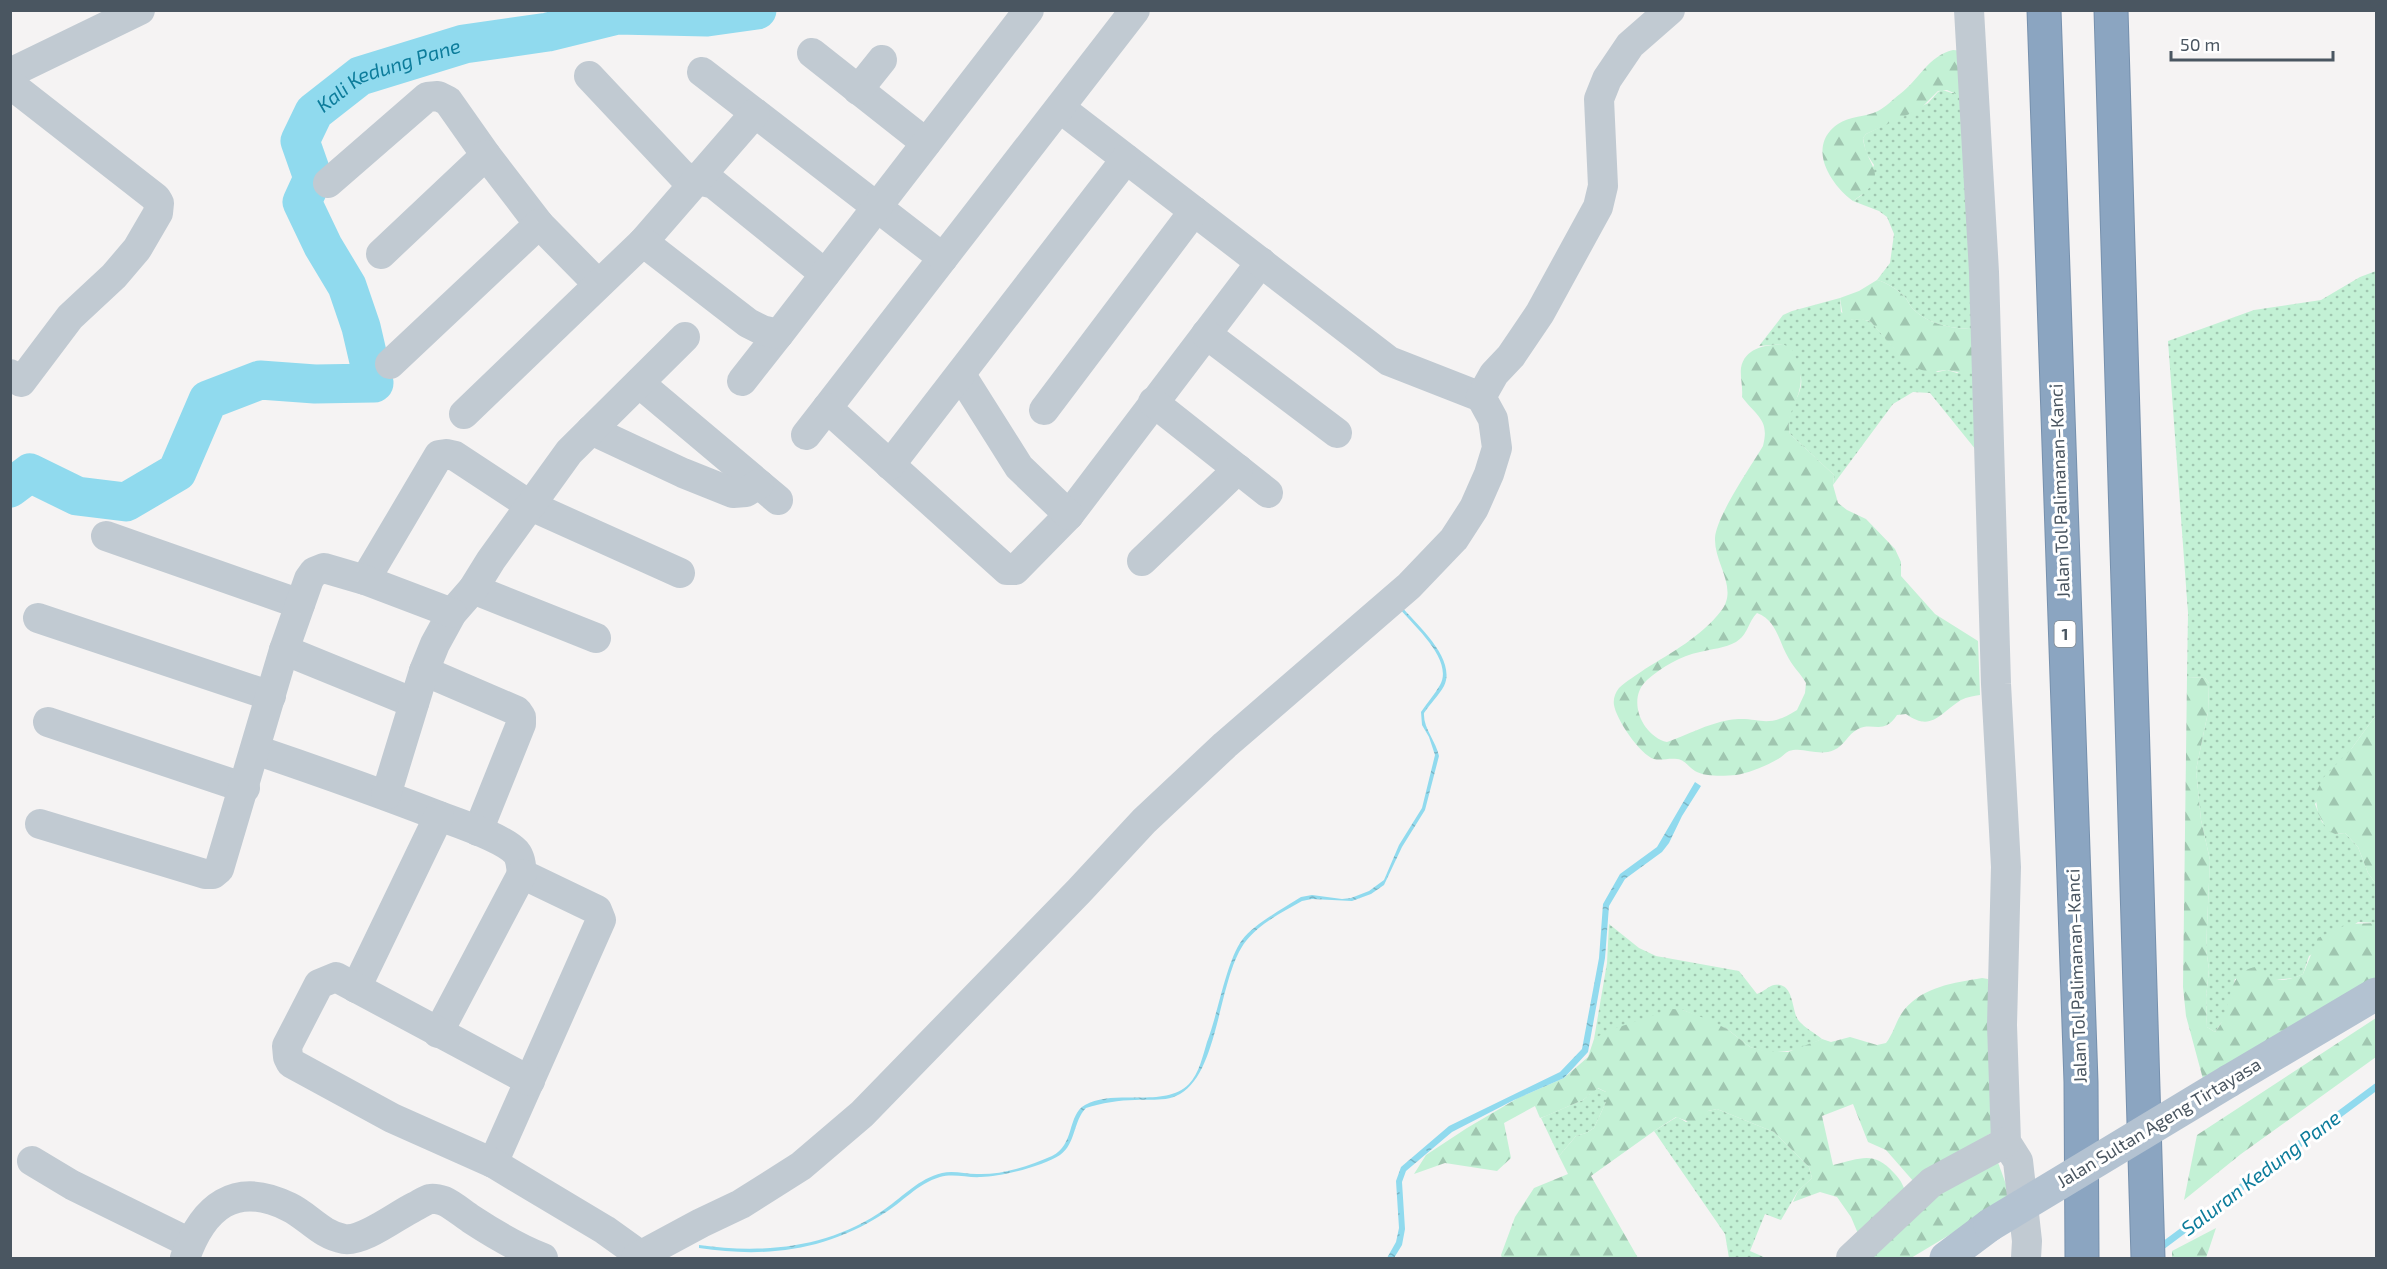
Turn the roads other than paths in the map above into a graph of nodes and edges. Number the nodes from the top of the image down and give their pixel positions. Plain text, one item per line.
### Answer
1 (140, 10) edge
2 (1029, 10) edge
3 (1135, 10) edge
4 (1670, 10) edge
5 (1969, 10) edge
6 (2044, 10) edge
7 (2111, 10) edge
8 (812, 53) dead end
9 (882, 60) dead end
10 (702, 72) dead end
11 (10, 73) edge
12 (588, 76) dead end
13 (10, 84) edge
14 (858, 90) junction
15 (1059, 108) junction
16 (755, 113) junction
17 (926, 143) junction
18 (486, 155) junction
19 (1126, 159) junction
20 (698, 180) junction
21 (328, 183) dead end
22 (877, 207) junction
23 (1194, 211) junction
24 (540, 224) junction
25 (643, 242) junction
26 (381, 254) dead end
27 (943, 258) junction
28 (1261, 262) junction
29 (825, 274) junction
30 (598, 284) junction
31 (1206, 333) junction
32 (779, 334) junction
33 (685, 337) dead end
34 (390, 364) dead end
35 (961, 375) junction
36 (742, 381) dead end
37 (639, 383) junction
38 (14, 385) edge
39 (1481, 397) junction
40 (1153, 402) junction
41 (827, 408) junction
42 (1044, 410) dead end
43 (464, 414) dead end
44 (591, 430) junction
45 (1338, 433) dead end
46 (806, 435) dead end
47 (890, 465) junction
48 (1238, 469) junction
49 (1268, 493) dead end
50 (531, 506) junction
51 (1069, 515) junction
52 (106, 536) dead end
53 (1142, 561) dead end
54 (680, 573) dead end
55 (365, 580) junction
56 (473, 589) junction
57 (300, 604) junction
58 (452, 613) junction
59 (38, 618) dead end
60 (596, 638) dead end
61 (284, 650) junction
62 (424, 671) junction
63 (271, 696) junction
64 (414, 703) junction
65 (48, 722) dead end
66 (256, 750) junction
67 (245, 788) junction
68 (386, 795) junction
69 (439, 816) junction
70 (40, 824) dead end
71 (478, 831) junction
72 (522, 874) junction
73 (356, 988) junction
74 (2376, 994) edge
75 (438, 1033) junction
76 (530, 1081) junction
77 (2006, 1142) junction
78 (32, 1161) dead end
79 (493, 1162) junction
80 (188, 1251) edge
81 (2148, 1252) edge
82 (543, 1258) edge
83 (641, 1258) edge
84 (1851, 1258) edge
85 (1946, 1258) edge
86 (2026, 1258) edge
87 (2082, 1258) edge

1 - 11 street
2 - 17 street
3 - 15 street
4 - 39 street
5 - 77 street
6 - 87 highway, Jalan Tol Palimanan–Kanci / 1
7 - 81 highway
8 - 14 street
9 - 14 street
10 - 16 street
12 - 20 street
13 - 38 street
14 - 17 street
15 - 19 street
15 - 27 street
16 - 20 street
16 - 22 street
17 - 22 street
18 - 21 street
18 - 24 street
18 - 26 street
19 - 23 street
19 - 35 street
20 - 25 street
20 - 29 street
22 - 27 street
22 - 29 street
23 - 28 street
23 - 42 street
24 - 30 street
24 - 34 street
25 - 30 street
25 - 32 street
27 - 41 street
28 - 31 street
28 - 39 street
29 - 32 street
30 - 43 street
31 - 40 street
31 - 45 street
32 - 36 street
33 - 37 street
35 - 47 street
35 - 51 street
37 - 44 street
37 - 44 street
39 - 83 street
40 - 48 street
40 - 51 street
41 - 46 street
41 - 47 street
44 - 50 street
47 - 51 street
48 - 49 street
48 - 53 street
50 - 54 street
50 - 55 street
50 - 56 street
52 - 57 street
55 - 57 street
55 - 58 street
56 - 58 street
56 - 60 street
57 - 61 street
58 - 62 street
59 - 63 street
61 - 63 street
61 - 64 street
62 - 64 street
62 - 71 street
63 - 66 street
64 - 68 street
65 - 67 street
66 - 67 street
66 - 68 street
67 - 70 street
68 - 69 street
69 - 71 street
69 - 73 street
71 - 72 street
72 - 75 street
72 - 76 street
73 - 75 street
73 - 79 street
74 - 85 main road, Jalan Sultan Ageng Tirtayasa, bridge
75 - 76 street
76 - 79 street
77 - 84 street
77 - 86 street
78 - 80 street
79 - 83 street
80 - 82 street

